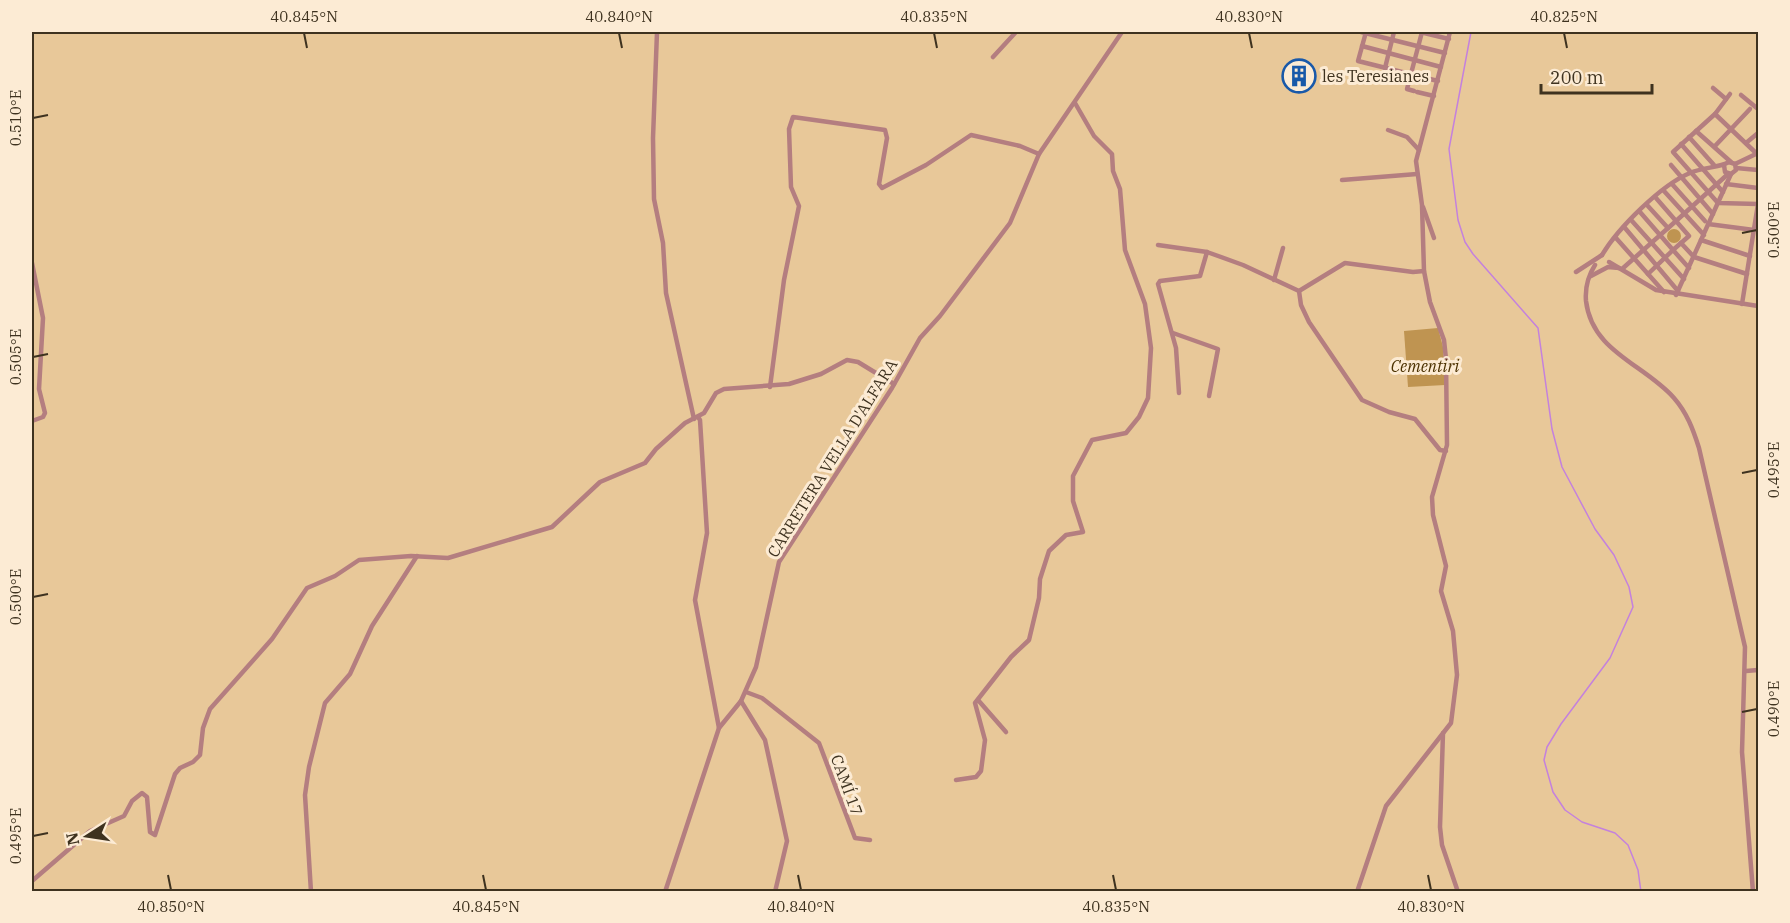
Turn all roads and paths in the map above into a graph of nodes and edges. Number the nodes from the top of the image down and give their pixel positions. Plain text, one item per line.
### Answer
1 (657, 32) edge
2 (1016, 32) edge
3 (1122, 32) edge
4 (1364, 32) edge
5 (1394, 32) edge
6 (1421, 32) edge
7 (1450, 32) edge
8 (1449, 39) junction
9 (1392, 40) junction
10 (1362, 46) junction
11 (1419, 47) junction
12 (1388, 53) junction
13 (1445, 53) junction
14 (993, 57) dead end
15 (1415, 60) junction
16 (1442, 67) junction
17 (1384, 68) junction
18 (1411, 74) junction
19 (1438, 81) junction
20 (1713, 88) dead end
21 (1434, 96) junction
22 (1741, 96) dead end
23 (1075, 103) junction
24 (1750, 109) dead end
25 (1758, 109) edge
26 (1715, 114) junction
27 (1731, 129) junction
28 (1388, 130) dead end
29 (1696, 131) junction
30 (1758, 133) edge
31 (1689, 137) junction
32 (1746, 143) junction
33 (1681, 144) junction
34 (1715, 146) junction
35 (1419, 150) junction
36 (1039, 154) junction
37 (1758, 154) edge
38 (1671, 165) dead end
39 (1714, 165) junction
40 (1724, 165) junction
41 (1734, 165) junction
42 (1702, 168) junction
43 (1758, 170) edge
44 (1691, 172) junction
45 (1417, 174) junction
46 (1730, 174) junction
47 (1681, 177) junction
48 (1342, 180) dead end
49 (1672, 184) junction
50 (1726, 184) junction
51 (1717, 185) junction
52 (1758, 188) edge
53 (1664, 191) junction
54 (1708, 192) junction
55 (1723, 192) junction
56 (1656, 198) junction
57 (1701, 199) junction
58 (1718, 203) junction
59 (1758, 204) edge
60 (1422, 205) junction
61 (1647, 205) junction
62 (1692, 206) junction
63 (1640, 212) junction
64 (1684, 213) junction
65 (1713, 215) junction
66 (1632, 221) junction
67 (1676, 221) junction
68 (1707, 223) junction
69 (1625, 228) junction
70 (1668, 228) junction
71 (1754, 230) junction
72 (1660, 235) junction
73 (1689, 236) junction
74 (1434, 238) dead end
75 (1616, 238) junction
76 (1702, 238) junction
77 (1651, 243) junction
78 (1681, 243) junction
79 (1158, 245) dead end
80 (1698, 246) junction
81 (1283, 248) dead end
82 (1644, 250) junction
83 (1673, 250) junction
84 (1207, 252) junction
85 (1750, 256) junction
86 (1694, 257) junction
87 (1634, 258) junction
88 (1665, 258) junction
89 (1607, 260) junction
90 (32, 263) edge
91 (1595, 263) junction
92 (1657, 265) junction
93 (1689, 268) junction
94 (1620, 269) junction
95 (1600, 270) junction
96 (1424, 271) junction
97 (1576, 272) dead end
98 (1648, 274) junction
99 (1747, 274) junction
100 (1589, 278) junction
101 (1684, 279) junction
102 (1274, 280) junction
103 (1299, 291) junction
104 (1665, 293) junction
105 (1677, 293) junction
106 (1742, 304) junction
107 (1758, 306) edge
108 (1173, 333) junction
109 (894, 384) junction
110 (770, 387) junction
111 (1179, 393) dead end
112 (1209, 396) dead end
113 (696, 418) junction
114 (32, 421) edge
115 (1446, 451) junction
116 (417, 556) junction
117 (1758, 670) edge
118 (1746, 671) junction
119 (746, 692) junction
120 (741, 700) junction
121 (978, 700) junction
122 (719, 728) junction
123 (1006, 732) dead end
124 (1443, 733) junction
125 (956, 780) dead end
126 (870, 840) dead end
127 (32, 880) edge
128 (311, 891) edge
129 (665, 891) edge
130 (775, 891) edge
131 (1356, 891) edge
132 (1458, 891) edge
133 (1753, 891) edge

1 - 113 street
2 - 14 street
3 - 23 street, CARRETERA VELLA D'ALFARA
4 - 9 street
4 - 10 street
5 - 9 street
6 - 8 street
6 - 11 street
7 - 8 street
8 - 13 street
9 - 11 street
9 - 12 street
10 - 12 street
10 - 17 street
11 - 13 street
11 - 15 street
12 - 15 street
12 - 17 street
13 - 16 street
15 - 16 street
15 - 18 street
16 - 19 street
17 - 18 street
18 - 19 street
18 - 21 street
19 - 21 street
20 - 26 street
21 - 35 street
22 - 25 street
23 - 36 street, CARRETERA VELLA D'ALFARA
23 - 121 street
24 - 27 street
26 - 27 street
26 - 29 street
27 - 32 street
27 - 34 street
28 - 35 street
29 - 31 street
29 - 34 street
30 - 32 street
31 - 33 street
31 - 39 street
32 - 37 street
33 - 42 street
33 - 44 street
34 - 41 street
35 - 45 street
36 - 109 street, CARRETERA VELLA D'ALFARA
36 - 110 street
37 - 41 street
38 - 47 street
39 - 40 street
39 - 42 street
40 - 41 street
40 - 46 street
41 - 43 street
41 - 46 street
42 - 44 street
42 - 51 street
44 - 47 street
44 - 54 street
45 - 48 street
45 - 60 street
46 - 50 street
46 - 51 street
47 - 49 street
47 - 57 street
49 - 53 street
49 - 62 street
50 - 52 street
50 - 55 street
51 - 54 street
51 - 55 street
53 - 56 street
53 - 64 street
54 - 57 street
54 - 58 street
55 - 58 street
56 - 61 street
56 - 67 street
57 - 62 street
57 - 65 street
58 - 59 street
58 - 65 street
59 - 71 street
60 - 74 street
60 - 96 street
61 - 63 street
61 - 70 street
62 - 64 street
62 - 68 street
63 - 66 street
63 - 72 street
64 - 67 street
64 - 76 street
65 - 68 street
66 - 69 street
66 - 77 street
67 - 70 street
67 - 73 street
68 - 71 street
68 - 76 street
69 - 75 street
69 - 82 street
70 - 72 street
71 - 85 street
72 - 77 street
72 - 83 street
73 - 78 street
73 - 80 street
75 - 87 street
75 - 89 street
76 - 80 street
76 - 85 street
77 - 82 street
77 - 88 street
78 - 83 street
78 - 86 street
79 - 84 street
80 - 86 street
81 - 102 street
82 - 87 street
82 - 92 street
83 - 88 street
83 - 93 street
84 - 102 street
84 - 108 street
85 - 99 street
86 - 93 street
86 - 99 street
87 - 94 street
87 - 98 street
88 - 92 street
88 - 101 street
89 - 91 street
89 - 94 street
89 - 95 street
90 - 114 street
91 - 95 street
91 - 97 street
91 - 100 street
92 - 98 street
92 - 105 street
93 - 101 street
94 - 104 street
95 - 100 street
96 - 103 street
96 - 115 street
98 - 104 street
99 - 106 street
100 - 118 street
101 - 105 street
102 - 103 street
103 - 115 street
104 - 105 street
105 - 106 street
106 - 107 street
108 - 111 street
108 - 112 street
109 - 110 street
109 - 119 street, CARRETERA VELLA D'ALFARA
110 - 113 street
113 - 116 street
113 - 122 street
115 - 124 street
116 - 127 street
116 - 128 street
117 - 118 street
118 - 133 street
119 - 120 street, CARRETERA VELLA D'ALFARA
119 - 126 street, CAMÍ 17
120 - 122 street, CARRETERA VELLA D'ALFARA
120 - 130 street
121 - 123 street
121 - 125 street
122 - 129 street, CARRETERA VELLA D'ALFARA
124 - 131 street
124 - 132 street

